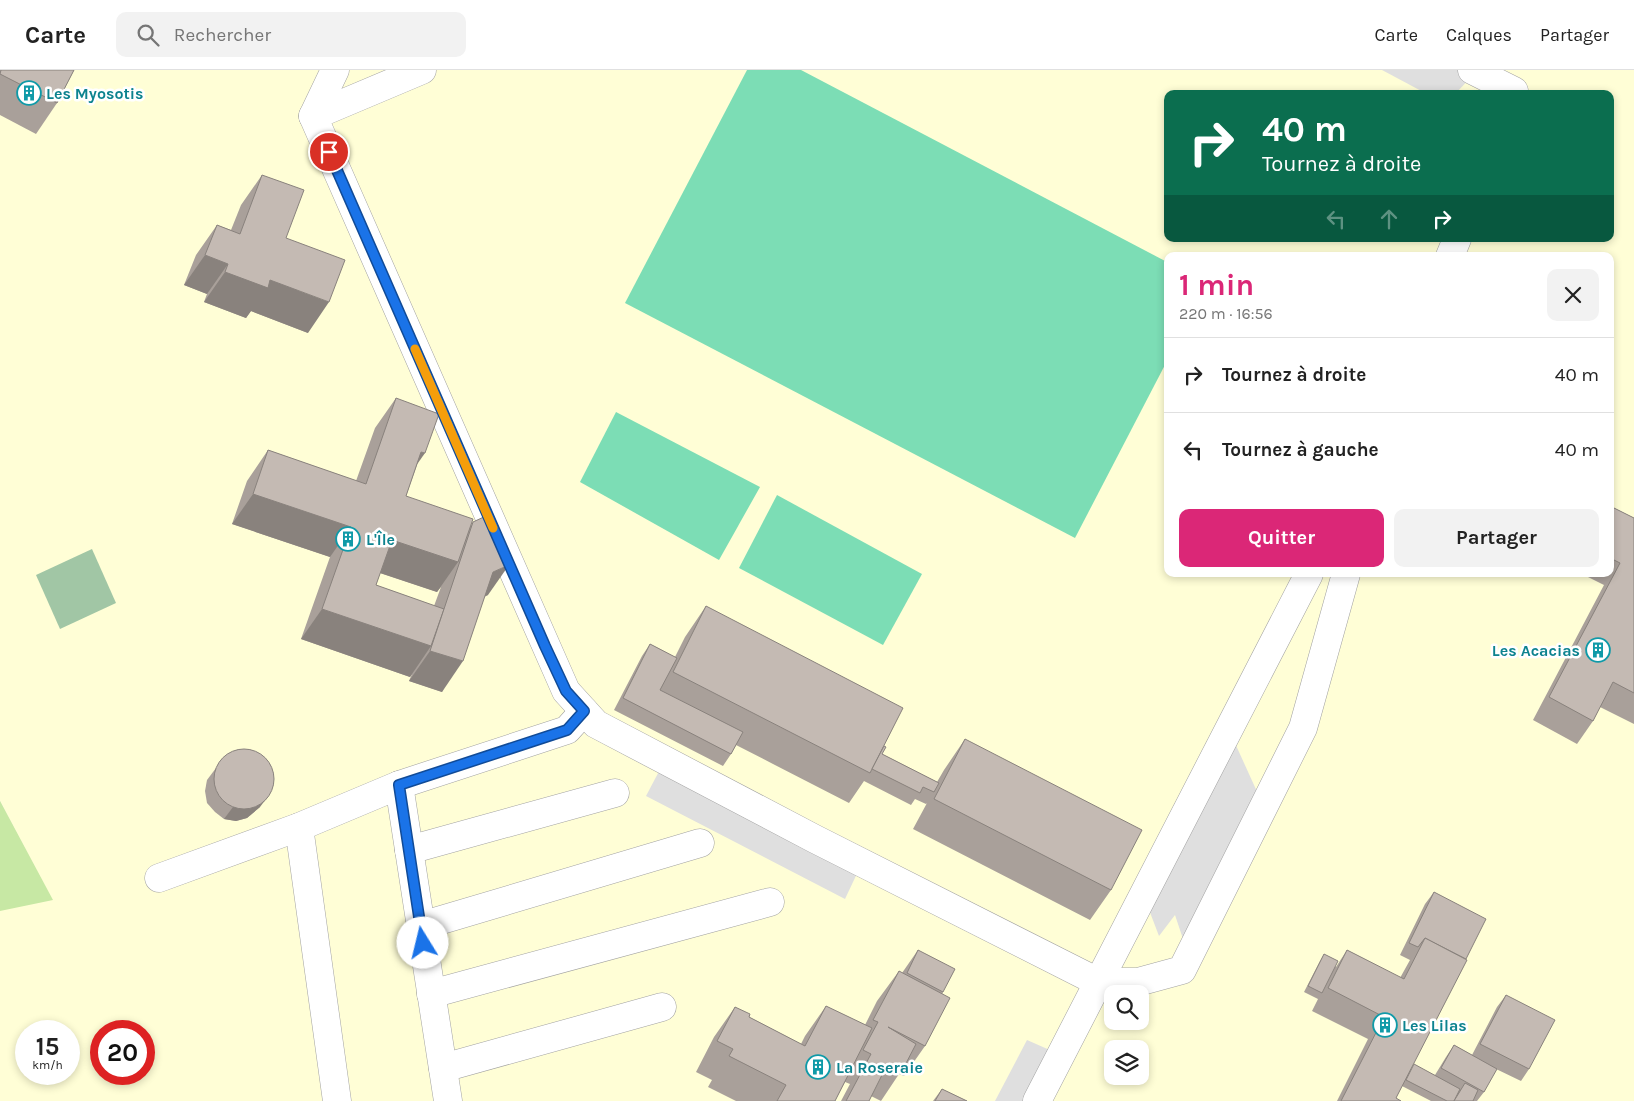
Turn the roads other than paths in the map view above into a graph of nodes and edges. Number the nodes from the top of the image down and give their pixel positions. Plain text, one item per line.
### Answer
1 (335, 70) edge
2 (422, 70) edge
3 (1472, 70) edge
4 (1516, 85) edge
5 (313, 116) junction
6 (1307, 577) edge
7 (1345, 577) edge
8 (584, 711) junction
9 (399, 785) junction
10 (615, 793) dead end
11 (299, 827) junction
12 (700, 844) dead end
13 (409, 850) junction
14 (159, 878) dead end
15 (770, 902) dead end
16 (421, 926) junction
17 (1098, 982) junction
18 (431, 994) junction
19 (662, 1007) dead end
20 (443, 1068) junction
21 (337, 1101) edge
22 (448, 1101) edge
23 (1037, 1101) edge

1 - 5 lane
2 - 5 lane
3 - 4 lane
5 - 8 lane
6 - 17 lane
7 - 17 lane
8 - 9 lane
8 - 17 lane
9 - 11 lane
9 - 13 lane
10 - 13 lane
11 - 14 lane
11 - 21 lane
12 - 16 lane
13 - 16 lane
15 - 18 lane
16 - 18 lane
17 - 23 lane
18 - 20 lane
19 - 20 lane
20 - 22 lane

